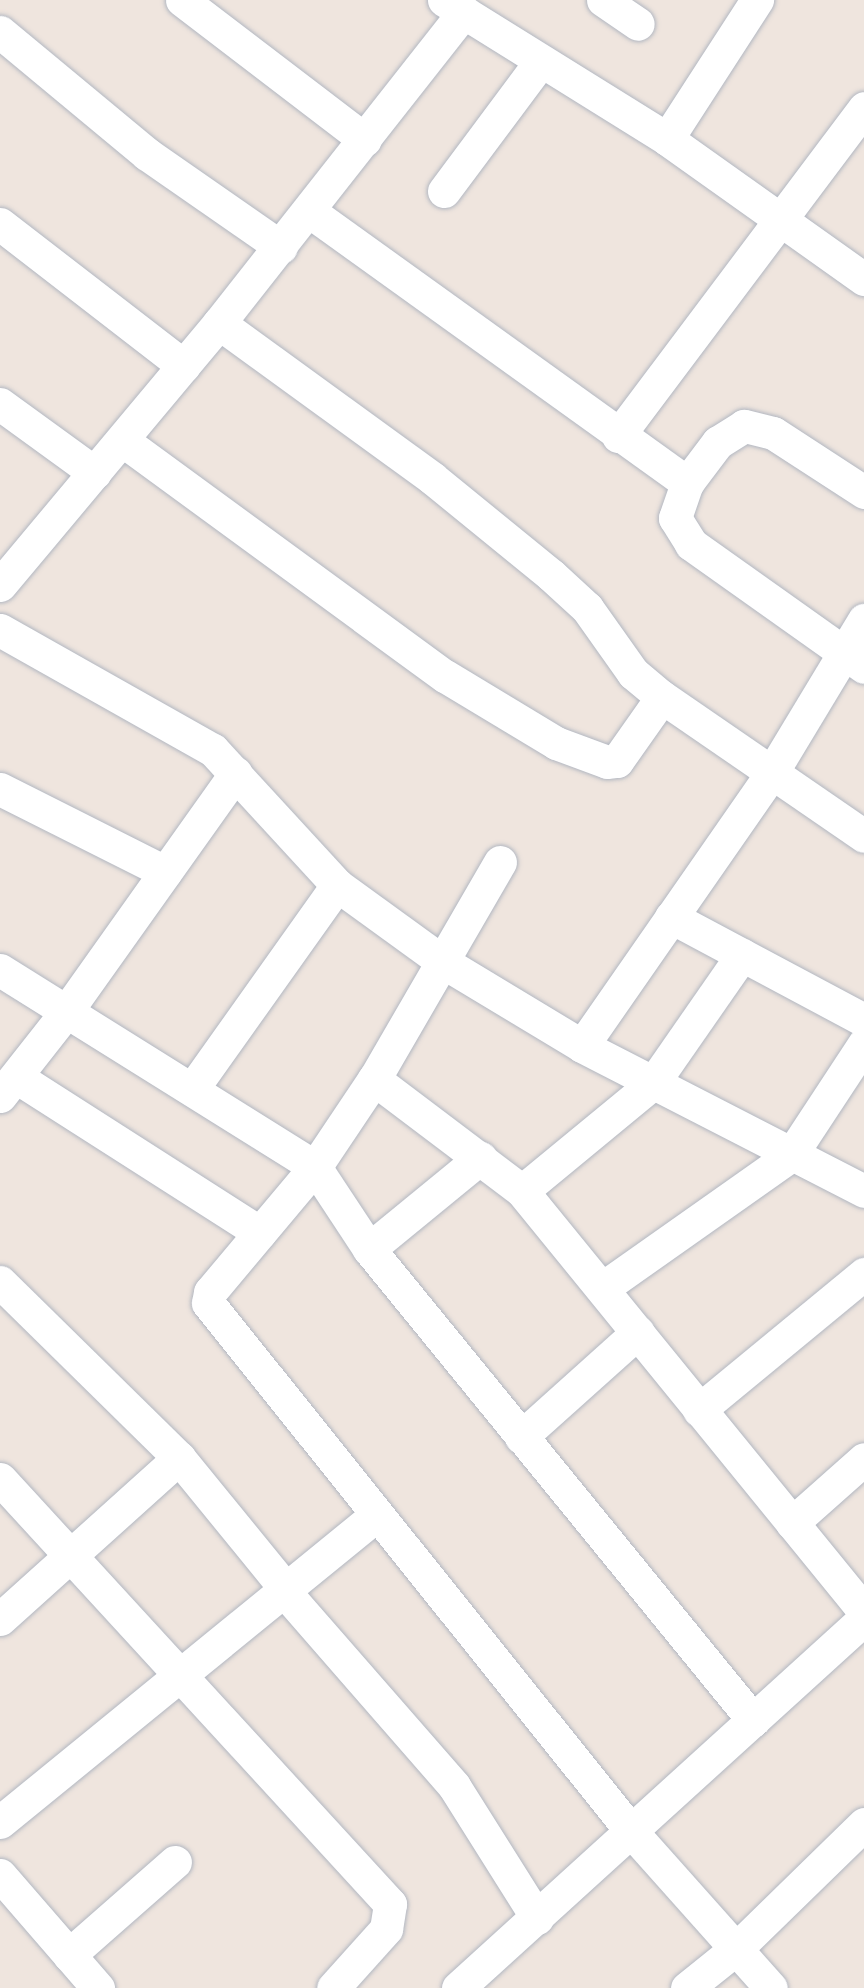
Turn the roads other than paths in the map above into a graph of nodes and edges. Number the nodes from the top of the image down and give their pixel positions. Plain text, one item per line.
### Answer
1 (183, 0) edge
2 (603, 0) edge
3 (757, 0) edge
4 (454, 6) edge
5 (638, 24) dead end
6 (0, 32) edge
7 (540, 62) junction
8 (864, 108) edge
9 (667, 139) junction
10 (365, 140) junction
11 (444, 191) dead end
12 (309, 211) junction
13 (781, 218) junction
14 (0, 224) edge
15 (281, 247) junction
16 (864, 279) edge
17 (219, 324) junction
18 (184, 366) junction
19 (0, 404) edge
20 (618, 436) junction
21 (122, 440) junction
22 (95, 473) junction
23 (687, 483) junction
24 (864, 492) edge
25 (2, 581) edge
26 (864, 620) edge
27 (0, 630) edge
28 (853, 660) edge
29 (662, 697) junction
30 (236, 773) junction
31 (771, 774) junction
32 (0, 789) edge
33 (864, 836) edge
34 (500, 862) dead end
35 (165, 872) junction
36 (337, 885) junction
37 (671, 917) junction
38 (742, 955) junction
39 (443, 962) junction
40 (0, 970) edge
41 (66, 1012) junction
42 (864, 1020) edge
43 (864, 1044) edge
44 (582, 1046) junction
45 (374, 1079) junction
46 (653, 1083) junction
47 (9, 1087) edge
48 (193, 1088) junction
49 (791, 1155) junction
50 (480, 1158) junction
51 (315, 1167) junction
52 (522, 1191) junction
53 (864, 1191) edge
54 (260, 1233) junction
55 (369, 1249) junction
56 (864, 1274) edge
57 (0, 1282) edge
58 (604, 1287) junction
59 (638, 1332) junction
60 (699, 1410) junction
61 (521, 1437) junction
62 (179, 1458) junction
63 (864, 1459) edge
64 (0, 1479) edge
65 (375, 1516) junction
66 (792, 1522) junction
67 (74, 1558) junction
68 (285, 1590) junction
69 (864, 1611) edge
70 (0, 1619) edge
71 (864, 1619) edge
72 (179, 1676) junction
73 (753, 1720) junction
74 (0, 1822) edge
75 (864, 1824) edge
76 (631, 1831) junction
77 (175, 1862) dead end
78 (0, 1875) edge
79 (537, 1918) junction
80 (738, 1947) junction
81 (69, 1955) junction
82 (98, 1988) edge
83 (333, 1988) edge
84 (458, 1988) edge
85 (687, 1988) edge
86 (771, 1988) edge

1 - 10 street
2 - 5 street
3 - 9 street
4 - 7 street
4 - 10 street
6 - 15 street
7 - 9 street
7 - 11 street
8 - 13 street
9 - 13 street
10 - 12 street
12 - 15 street
12 - 20 street
13 - 16 street
13 - 20 street
14 - 18 street
15 - 17 street
17 - 18 street
17 - 29 street
18 - 21 street
19 - 22 street
20 - 23 street
21 - 22 street
21 - 29 street
22 - 25 street
23 - 24 street
23 - 28 street
26 - 28 street
27 - 30 street
28 - 31 street
29 - 31 street
30 - 35 street
30 - 36 street
31 - 33 street
31 - 37 street
32 - 35 street
34 - 39 street
35 - 41 street
36 - 39 street
36 - 48 street
37 - 38 street
37 - 44 street
38 - 42 street
38 - 46 street
39 - 44 street
39 - 45 street
40 - 41 street
41 - 47 street
41 - 48 street
43 - 49 street
44 - 46 street
45 - 50 street
45 - 51 street
46 - 49 street
46 - 52 street
47 - 54 street
48 - 51 street
49 - 53 street
49 - 58 street
50 - 52 street
50 - 55 street
51 - 54 street
51 - 55 street
52 - 58 street
54 - 65 street
55 - 61 street
56 - 60 street
57 - 62 street
58 - 59 street
59 - 60 street
59 - 61 street
60 - 66 street
61 - 73 street
62 - 67 street
62 - 68 street
63 - 66 street
64 - 67 street
65 - 68 street
65 - 76 street
66 - 69 street
67 - 70 street
67 - 72 street
68 - 72 street
68 - 79 street
71 - 73 street
72 - 74 street
72 - 83 street
73 - 76 street
75 - 80 street
76 - 79 street
76 - 80 street
77 - 81 street
78 - 81 street
79 - 84 street
80 - 85 street
80 - 86 street
81 - 82 street

